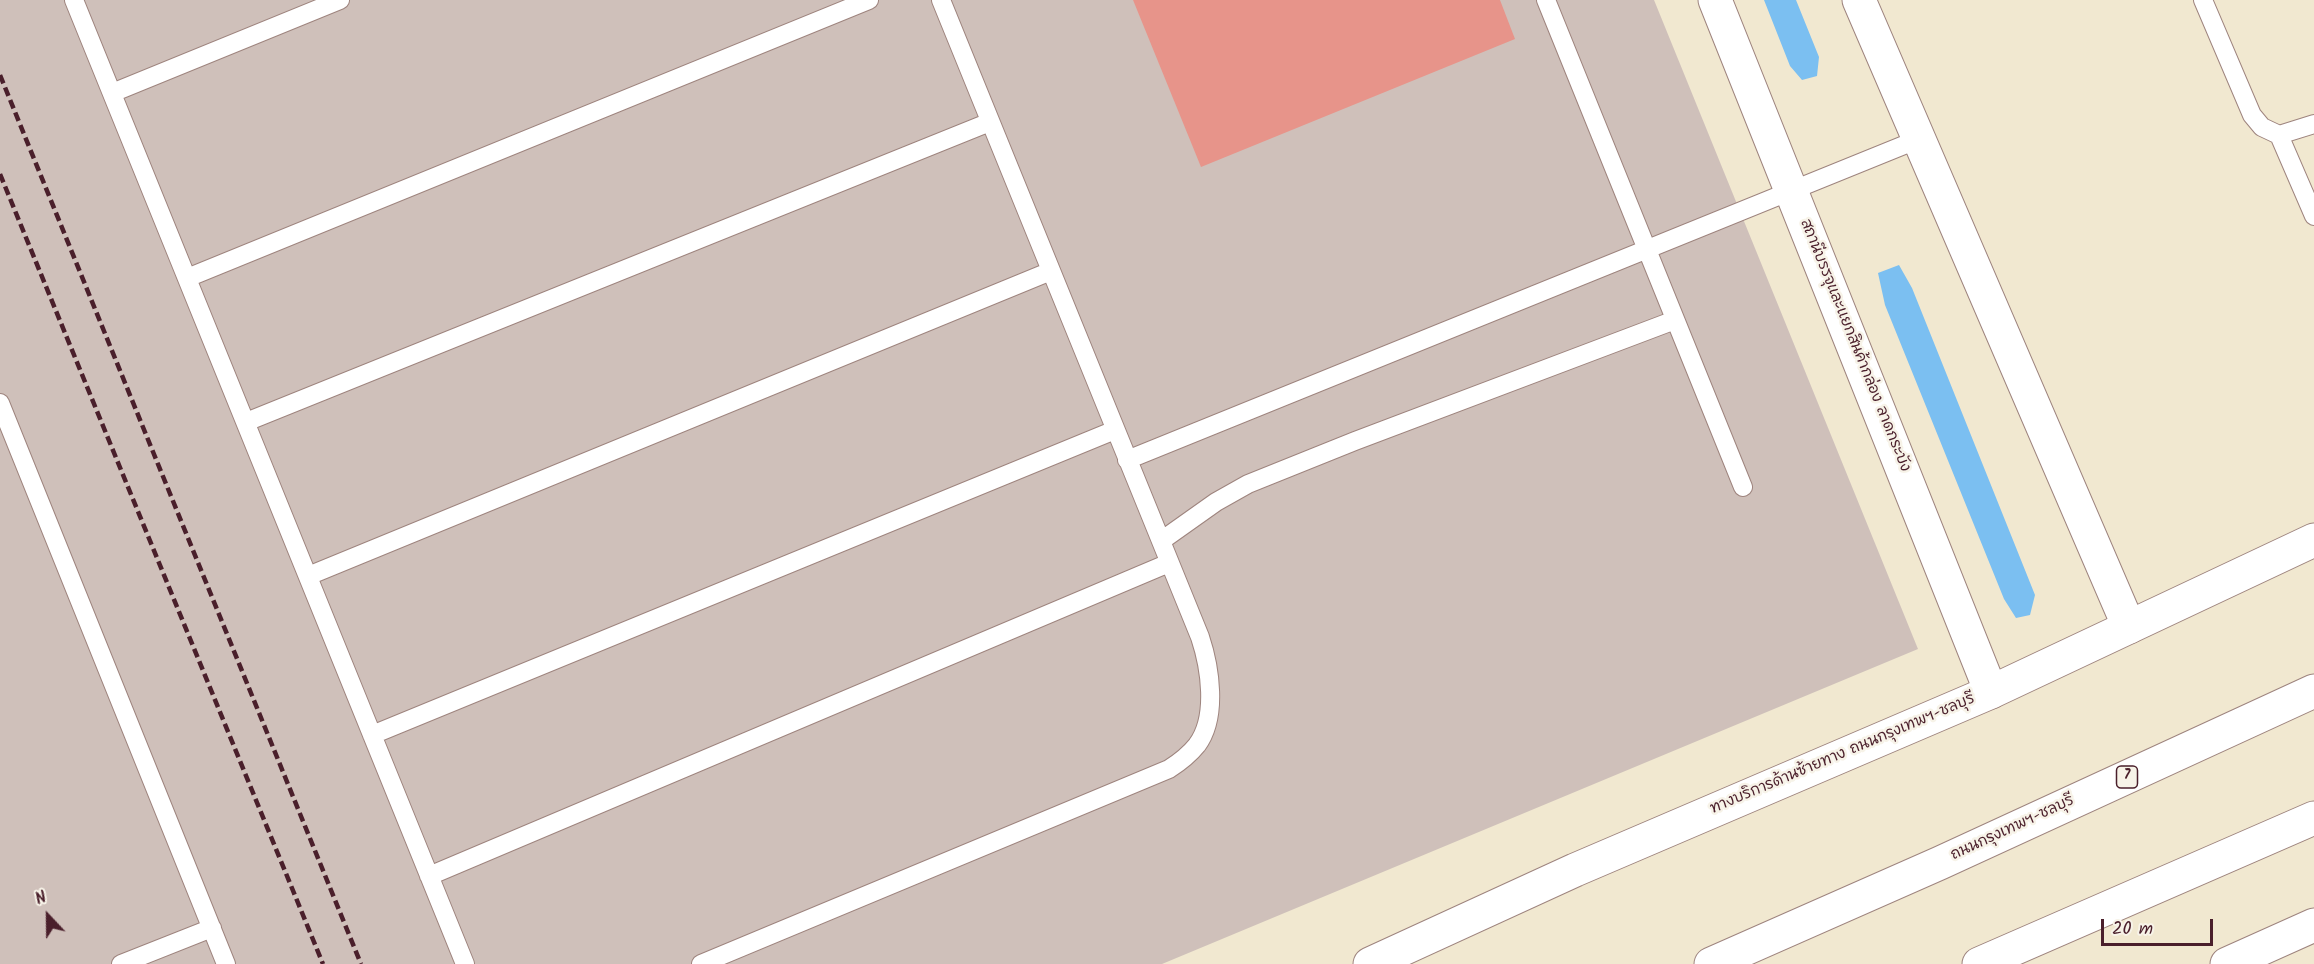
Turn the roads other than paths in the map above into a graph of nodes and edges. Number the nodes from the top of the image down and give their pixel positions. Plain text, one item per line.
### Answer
1 (74, 0) edge
2 (340, 0) edge
3 (869, 0) edge
4 (941, 0) edge
5 (1546, 0) edge
6 (1715, 0) edge
7 (1859, 0) edge
8 (2203, 0) edge
9 (112, 93) junction
10 (990, 122) junction
11 (2314, 124) edge
12 (2280, 135) junction
13 (1918, 139) junction
14 (1792, 189) junction
15 (2314, 216) edge
16 (1646, 249) junction
17 (1051, 272) junction
18 (188, 278) junction
19 (1675, 320) junction
20 (0, 403) edge
21 (246, 422) junction
22 (1115, 430) junction
23 (1127, 460) junction
24 (1743, 487) dead end
25 (2314, 540) edge
26 (1161, 541) junction
27 (1169, 563) junction
28 (308, 576) junction
29 (2129, 627) junction
30 (2314, 691) edge
31 (1991, 692) junction
32 (372, 735) junction
33 (2314, 818) edge
34 (429, 876) junction
35 (212, 928) junction
36 (2311, 932) edge
37 (121, 964) edge
38 (226, 964) edge
39 (465, 964) edge
40 (701, 964) edge
41 (1370, 964) edge
42 (1711, 964) edge
43 (1979, 964) edge
44 (2227, 964) edge

1 - 9 lane
2 - 9 lane
3 - 18 lane
4 - 10 lane
5 - 16 lane
6 - 14 main road, สถานีบรรจุและแยกสินค้ากล่อง ลาดกระบัง
7 - 13 main road
8 - 12 lane
9 - 18 lane
10 - 17 lane
10 - 21 lane
11 - 12 lane
12 - 15 lane
13 - 14 lane
13 - 29 main road
14 - 16 lane
14 - 31 main road, สถานีบรรจุและแยกสินค้ากล่อง ลาดกระบัง
16 - 19 lane
16 - 23 lane
17 - 22 lane
17 - 28 lane
18 - 21 lane
19 - 24 lane
19 - 26 lane
20 - 35 lane
21 - 28 lane
22 - 23 lane
22 - 32 lane
23 - 26 lane
25 - 29 main road, ทางบริการด้านซ้ายทาง ถนนกรุงเทพฯ-ชลบุรี
26 - 27 lane
27 - 34 lane
27 - 40 lane
28 - 32 lane
29 - 31 main road, ทางบริการด้านซ้ายทาง ถนนกรุงเทพฯ-ชลบุรี
30 - 42 main road, ถนนกรุงเทพฯ-ชลบุรี / 7
31 - 41 main road, ทางบริการด้านซ้ายทาง ถนนกรุงเทพฯ-ชลบุรี
32 - 34 lane
33 - 43 main road
34 - 39 lane
35 - 37 lane
35 - 38 lane
36 - 44 main road

